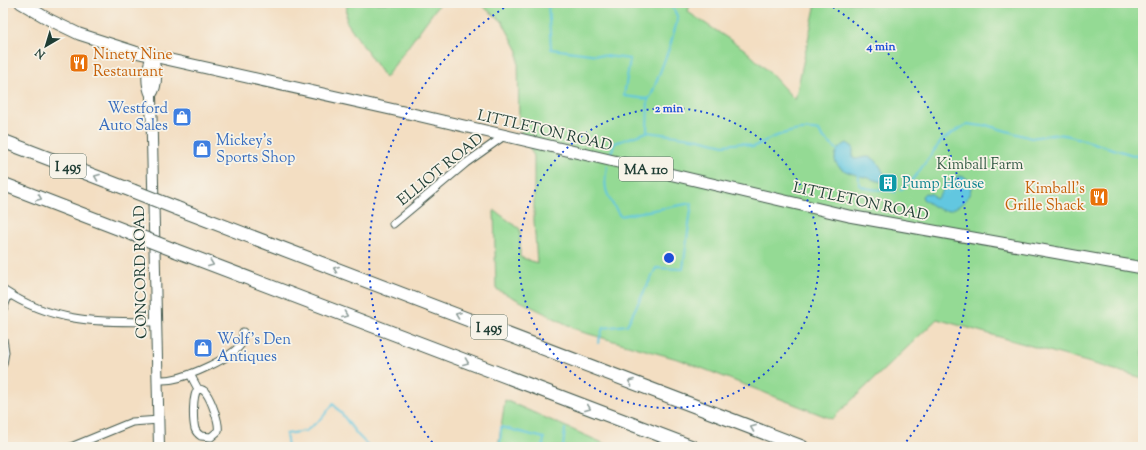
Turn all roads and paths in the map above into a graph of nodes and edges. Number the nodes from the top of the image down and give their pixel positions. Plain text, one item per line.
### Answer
1 (21, 3) edge
2 (152, 56) junction
3 (504, 136) junction
4 (3, 141) edge
5 (3, 184) edge
6 (393, 224) dead end
7 (1143, 268) edge
8 (6, 292) edge
9 (3, 309) edge
10 (156, 322) junction
11 (243, 332) dead end
12 (3, 339) edge
13 (3, 364) edge
14 (190, 374) junction
15 (158, 380) junction
16 (198, 388) junction
17 (158, 420) junction
18 (71, 447) edge
19 (159, 447) edge
20 (692, 447) edge
21 (802, 447) edge

1 - 2 main road, LITTLETON ROAD / MA 110
2 - 3 main road, LITTLETON ROAD / MA 110
2 - 10 main road, CONCORD ROAD
3 - 6 street, ELLIOT ROAD
3 - 7 main road, LITTLETON ROAD / MA 110
21 -> 4 highway, I 495, bridge
5 -> 20 highway, bridge
8 - 9 street
8 - 10 street
10 - 15 main road, CONCORD ROAD
11 - 14 street
12 - 13 street
14 - 15 street
14 - 16 street
15 - 17 main road, CONCORD ROAD
16 - 16 street
17 - 18 street
17 - 19 main road, CONCORD ROAD

